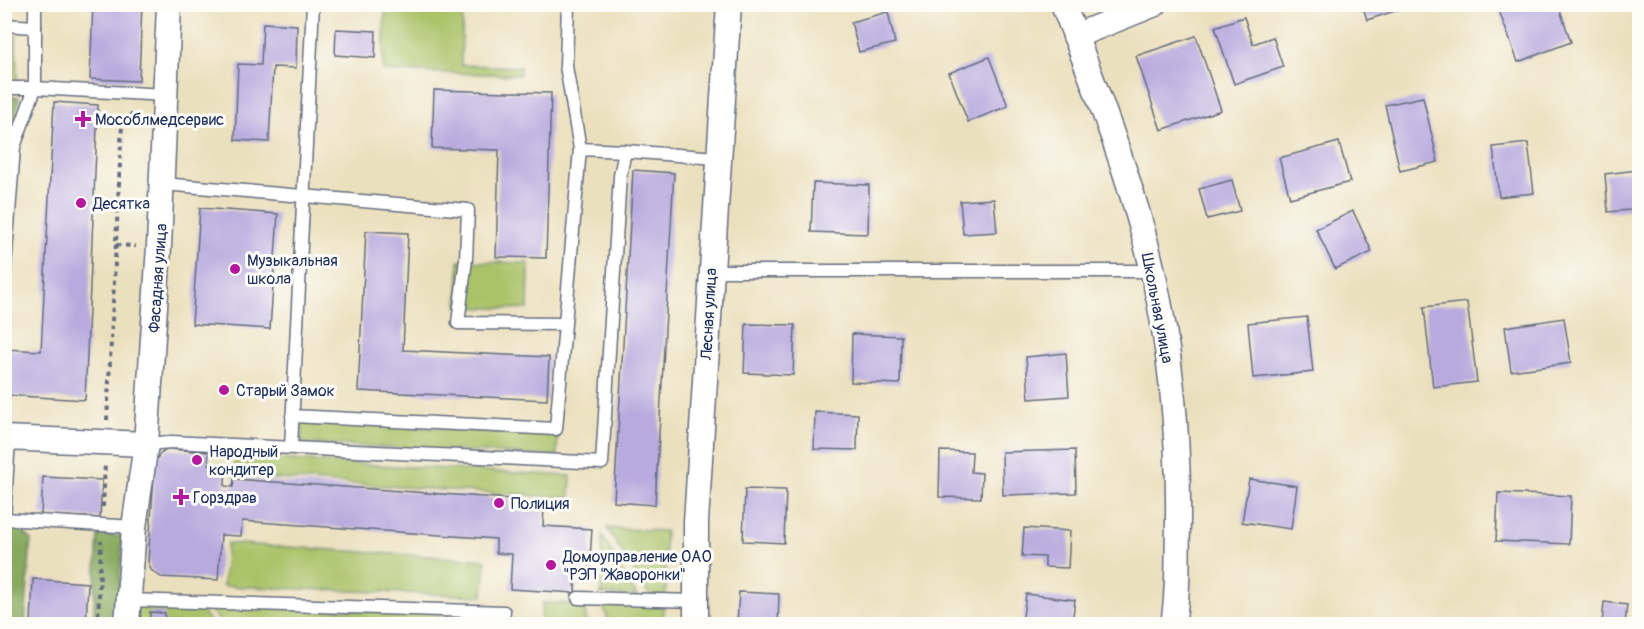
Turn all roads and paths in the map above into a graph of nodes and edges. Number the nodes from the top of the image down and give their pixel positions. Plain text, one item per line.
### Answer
1 (35, 4) edge
2 (169, 4) edge
3 (313, 4) edge
4 (568, 4) edge
5 (729, 4) edge
6 (1063, 4) edge
7 (1155, 4) edge
8 (4, 25) edge
9 (35, 27) junction
10 (1075, 36) junction
11 (4, 88) edge
12 (35, 88) junction
13 (159, 94) junction
14 (580, 149) junction
15 (625, 151) junction
16 (717, 158) junction
17 (163, 184) junction
18 (304, 195) junction
19 (711, 271) junction
20 (1153, 271) junction
21 (4, 279) edge
22 (564, 324) junction
23 (292, 416) junction
24 (7, 438) edge
25 (106, 442) junction
26 (146, 444) junction
27 (291, 447) junction
28 (4, 519) edge
29 (102, 525) junction
30 (134, 527) junction
31 (578, 598) dead end
32 (129, 600) junction
33 (504, 612) dead end
34 (696, 613) edge
35 (98, 624) edge
36 (127, 624) edge
37 (1173, 624) edge

1 - 9 lane
2 - 13 street, Фасадная улица
3 - 18 lane
4 - 14 lane
5 - 16 street, Лесная улица
6 - 10 street, Школьная улица
7 - 10 street
8 - 9 lane
9 - 12 lane
10 - 20 street, Школьная улица
11 - 12 lane
12 - 13 lane
12 - 21 lane
13 - 17 street, Фасадная улица
13 - 25 path
14 - 15 lane
14 - 22 lane
15 - 16 lane
15 - 27 lane
16 - 19 street, Лесная улица
17 - 18 lane
17 - 26 street, Фасадная улица
18 - 22 lane
18 - 23 lane
19 - 20 lane
19 - 34 street, Лесная улица
20 - 37 street, Школьная улица
22 - 23 lane
23 - 27 lane
24 - 25 street
24 - 28 lane
25 - 26 street
25 - 29 path
26 - 27 lane
26 - 30 street, Фасадная улица
28 - 29 lane
29 - 30 lane
29 - 35 path
30 - 32 street, Фасадная улица
31 - 34 lane
32 - 33 lane
32 - 36 street, Фасадная улица

